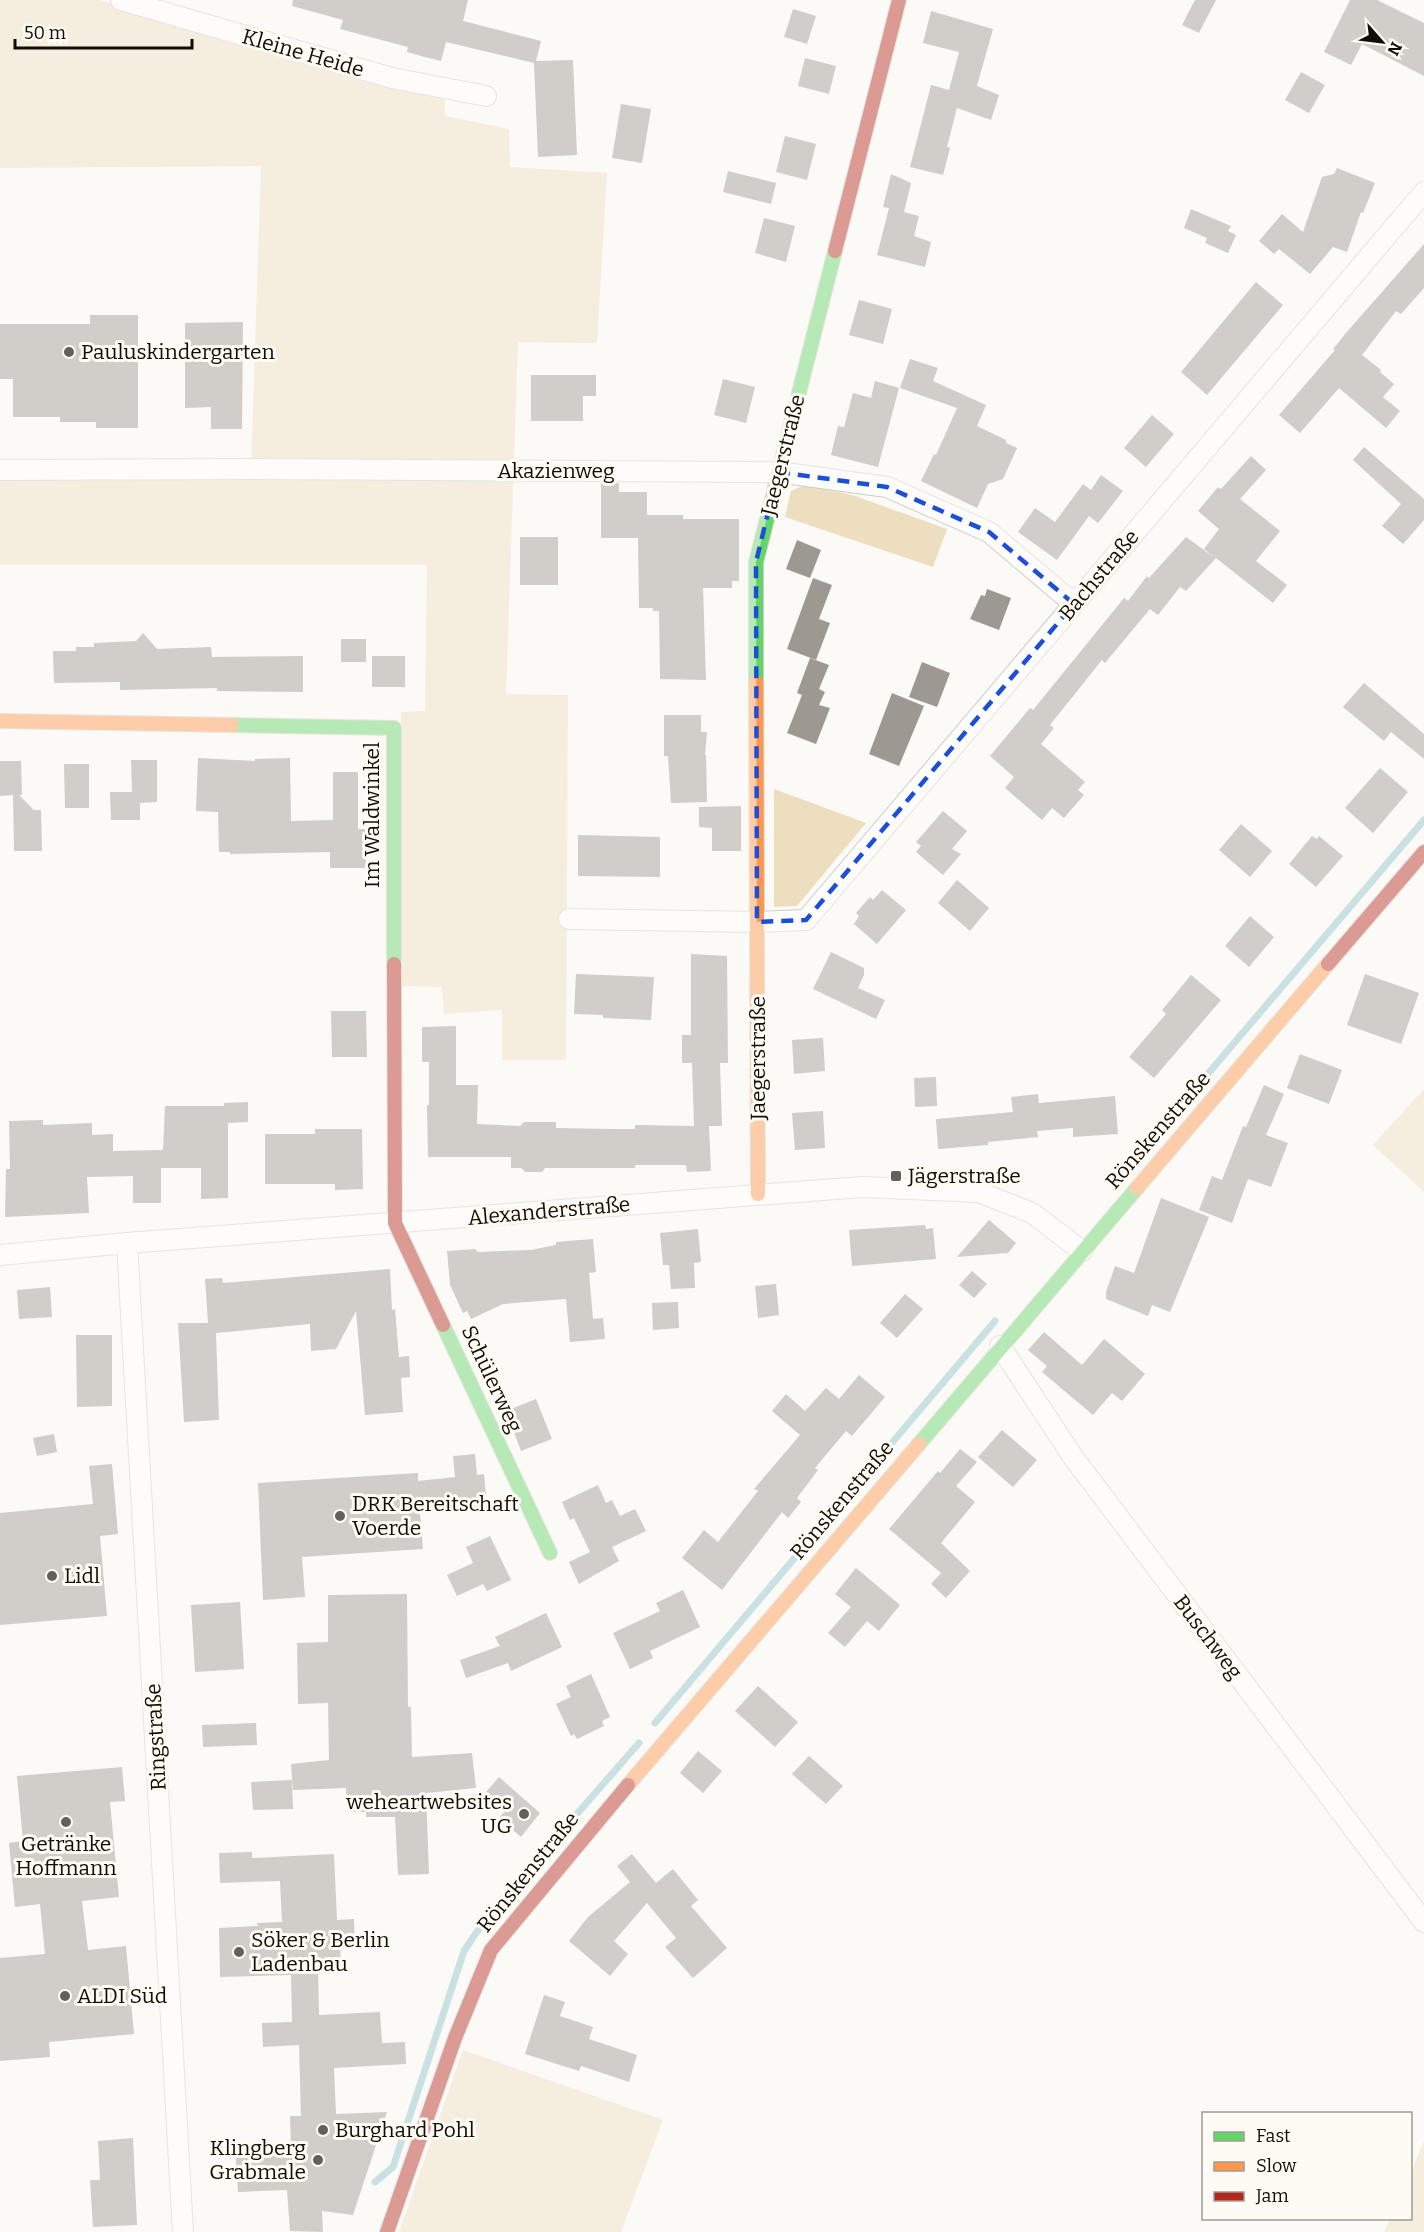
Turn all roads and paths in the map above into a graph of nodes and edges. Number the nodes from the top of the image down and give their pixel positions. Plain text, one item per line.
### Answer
1 (121, 0) edge
2 (899, 0) edge
3 (486, 96) dead end
4 (1424, 192) edge
5 (0, 470) edge
6 (778, 472) junction
7 (1074, 604) junction
8 (0, 721) edge
9 (1424, 852) edge
10 (569, 919) dead end
11 (757, 922) junction
12 (758, 1194) junction
13 (395, 1223) junction
14 (127, 1242) junction
15 (1082, 1251) junction
16 (0, 1255) edge
17 (1000, 1346) junction
18 (550, 1553) dead end
19 (1424, 1922) edge
20 (183, 2232) edge
21 (387, 2232) edge

1 - 3 street, Kleine Heide
2 - 6 street, Jaegerstraße
4 - 7 street, Bachstraße
5 - 6 street, Akazienweg
6 - 7 street, Akazienweg
6 - 11 street, Jaegerstraße
7 - 11 street, Bachstraße
8 - 13 street, Im Waldwinkel
9 - 15 street, Rönskenstraße
10 - 11 street
11 - 12 street, Jaegerstraße
12 - 13 street, Alexanderstraße
12 - 15 street, Alexanderstraße
13 - 14 street, Alexanderstraße
13 - 18 street, Schülerweg
14 - 16 street, Alexanderstraße
14 - 20 street, Ringstraße
15 - 17 street, Rönskenstraße
17 - 19 street, Buschweg
17 - 21 street, Rönskenstraße

